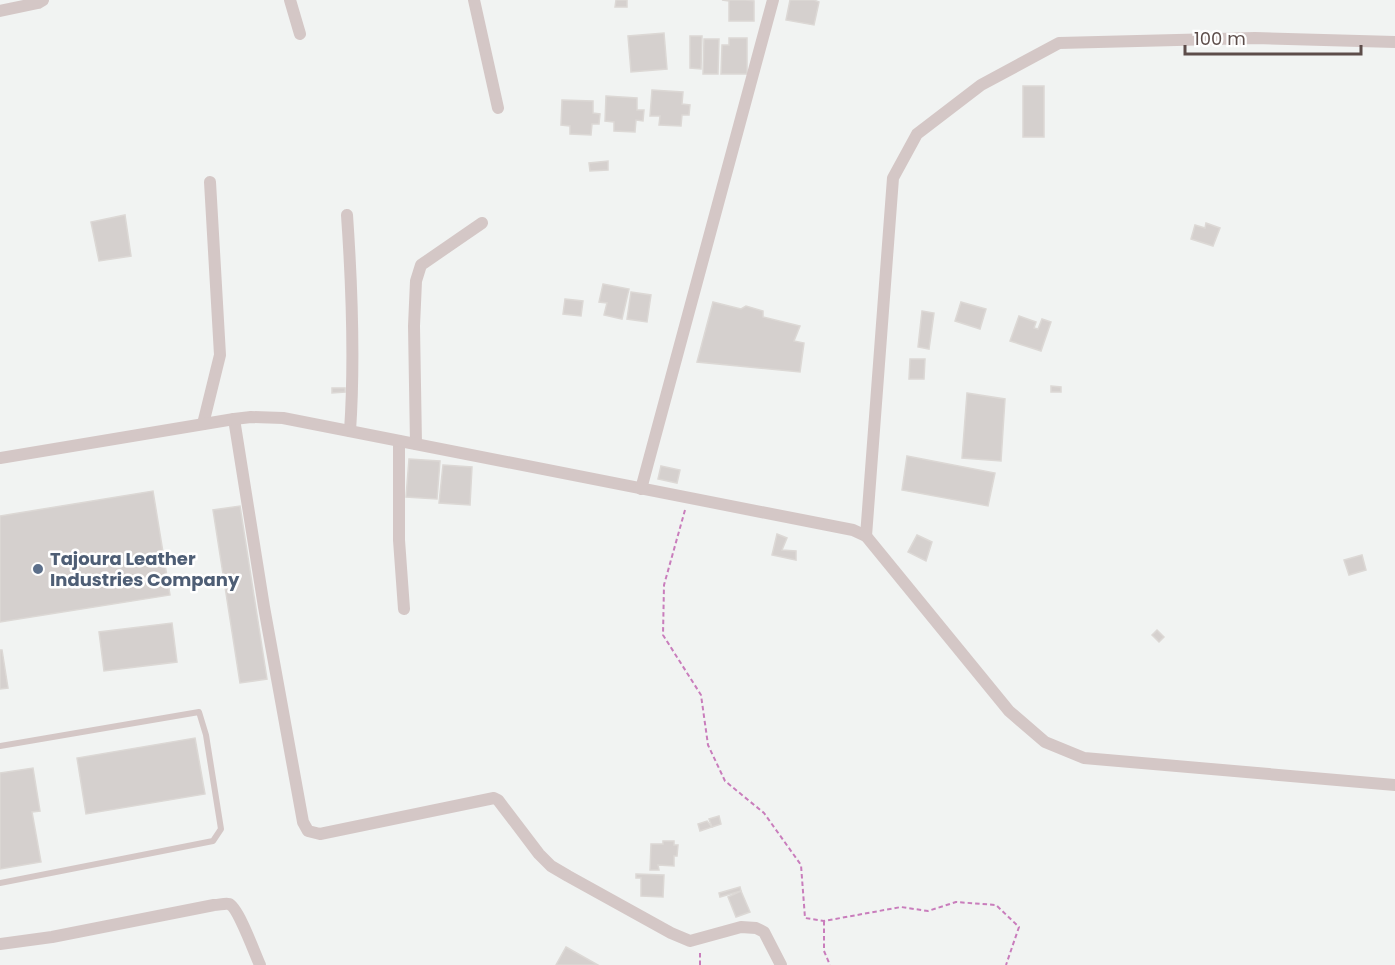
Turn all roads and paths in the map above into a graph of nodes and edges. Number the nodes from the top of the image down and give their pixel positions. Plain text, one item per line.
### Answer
1 (43, 0) edge
2 (290, 0) edge
3 (474, 0) edge
4 (773, 0) edge
5 (0, 11) edge
6 (300, 34) dead end
7 (1395, 42) edge
8 (498, 108) dead end
9 (210, 182) dead end
10 (347, 215) dead end
11 (482, 223) dead end
12 (234, 419) junction
13 (203, 424) junction
14 (350, 431) junction
15 (399, 441) junction
16 (416, 444) junction
17 (0, 458) edge
18 (641, 489) junction
19 (689, 498) junction
20 (866, 536) junction
21 (404, 609) dead end
22 (0, 746) edge
23 (1395, 785) edge
24 (0, 883) edge
25 (824, 921) junction
26 (698, 940) junction
27 (0, 944) edge
28 (260, 965) edge
29 (700, 965) edge
30 (781, 965) edge
31 (830, 965) edge
32 (1006, 965) edge

1 - 5 street
2 - 6 street
3 - 8 street
4 - 18 street
7 - 20 street
9 - 13 street
10 - 14 street
11 - 16 street
12 - 13 street
12 - 14 street
12 - 26 street
13 - 17 street
14 - 15 street
15 - 16 street
15 - 21 street
16 - 18 street
18 - 19 street
19 - 20 street
19 - 25 path
20 - 23 street
22 - 24 lane
25 - 31 path
25 - 32 path
26 - 29 path
26 - 30 street
27 - 28 street

